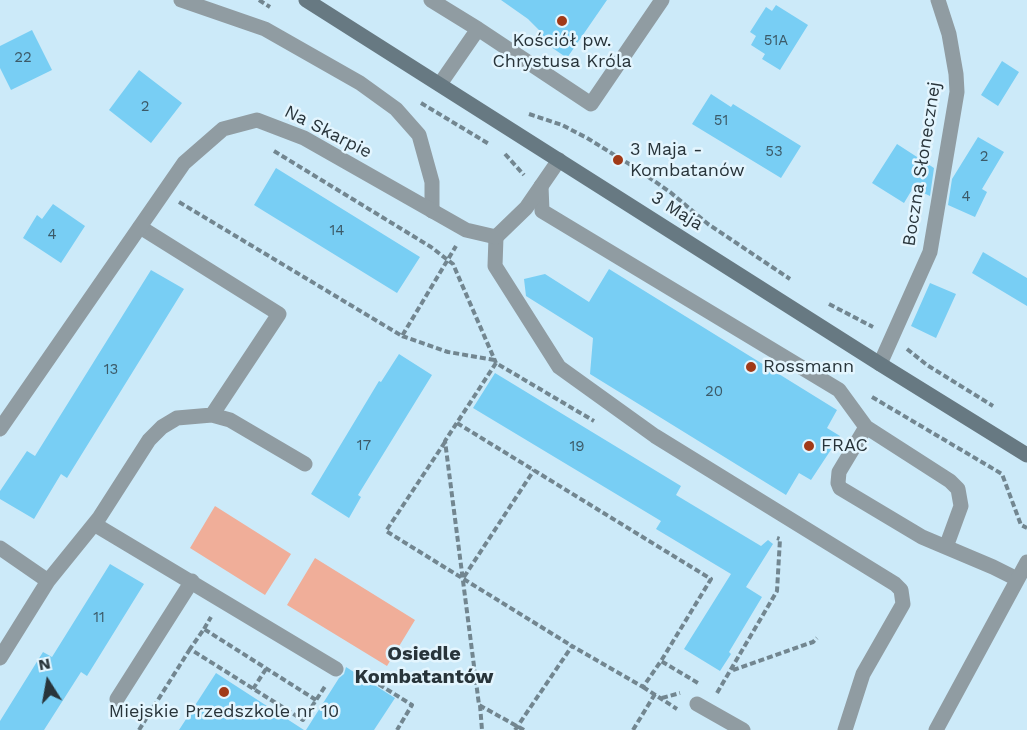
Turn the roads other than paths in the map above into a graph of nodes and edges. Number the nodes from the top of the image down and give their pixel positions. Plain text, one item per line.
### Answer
1 (181, 0) edge
2 (306, 0) edge
3 (431, 0) edge
4 (662, 0) edge
5 (938, 0) edge
6 (478, 29) junction
7 (440, 84) junction
8 (559, 160) junction
9 (541, 186) junction
10 (432, 211) junction
11 (140, 227) junction
12 (496, 237) junction
13 (880, 364) junction
14 (212, 415) junction
15 (866, 427) junction
16 (0, 429) edge
17 (1027, 455) edge
18 (305, 464) dead end
19 (94, 524) junction
20 (946, 547) junction
21 (0, 548) edge
22 (1027, 561) edge
23 (1017, 579) junction
24 (48, 581) junction
25 (192, 581) junction
26 (0, 658) edge
27 (336, 669) road end
28 (117, 699) dead end
29 (697, 704) dead end
30 (743, 730) edge
31 (845, 730) edge
32 (936, 730) edge

1 - 10 street
2 - 7 street, 3 Maja
3 - 6 street
4 - 6 street
5 - 13 street, Boczna Słonecznej
6 - 7 street
7 - 8 street, 3 Maja
8 - 9 street
8 - 13 street, 3 Maja
9 - 12 street
9 - 15 street
10 - 11 street, Na Skarpie
10 - 12 street, Na Skarpie
11 - 14 street
11 - 16 street, Na Skarpie
12 - 31 street
13 - 17 street, 3 Maja
14 - 18 street
14 - 19 street
15 - 20 street
15 - 20 street
19 - 24 street
19 - 25 street
20 - 23 street
21 - 24 street
22 - 23 street
23 - 32 street
24 - 26 street
25 - 27 street
25 - 28 street
29 - 30 street

